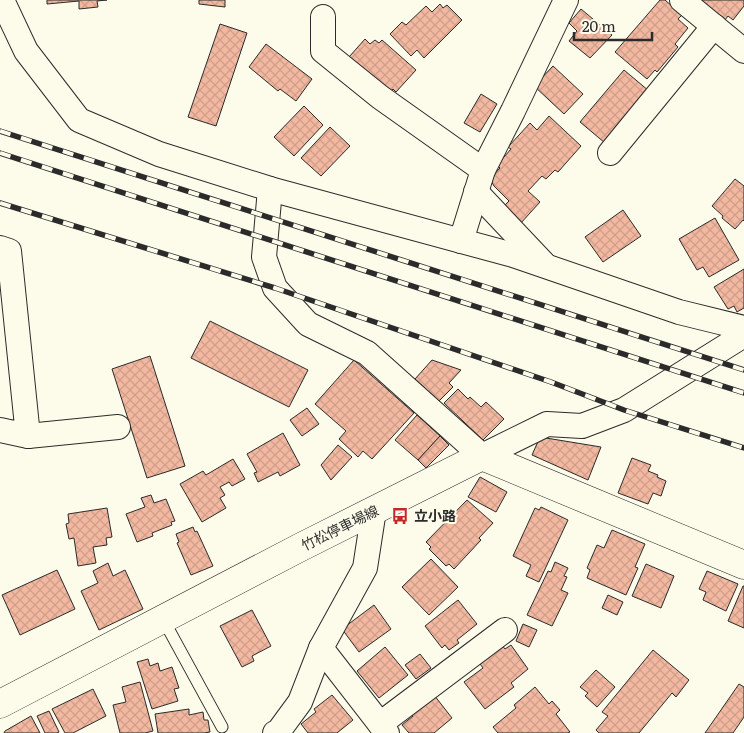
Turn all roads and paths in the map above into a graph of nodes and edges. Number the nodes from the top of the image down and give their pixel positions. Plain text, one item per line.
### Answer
1 (2, 0) edge
2 (566, 0) edge
3 (682, 0) edge
4 (323, 17) dead end
5 (714, 26) junction
6 (744, 51) edge
7 (610, 153) dead end
8 (483, 170) junction
9 (270, 189) junction
10 (476, 192) junction
11 (461, 241) junction
12 (0, 248) edge
13 (547, 267) junction
14 (744, 328) edge
15 (744, 335) edge
16 (118, 427) dead end
17 (0, 430) edge
18 (28, 436) junction
19 (482, 456) junction
20 (374, 510) junction
21 (744, 565) edge
22 (164, 618) junction
23 (505, 630) dead end
24 (321, 648) junction
25 (0, 704) edge
26 (222, 727) dead end
27 (384, 729) edge
28 (275, 733) edge

1 - 9 street
2 - 8 street
3 - 5 street
4 - 8 street
5 - 6 street
5 - 7 street
8 - 10 street
9 - 11 street
9 - 19 street
10 - 11 street
10 - 13 street
11 - 13 street
12 - 18 street
13 - 14 street
15 - 19 street
16 - 18 street
17 - 18 street
19 - 20 main road, 竹松停車場線
19 - 21 main road
20 - 22 main road, 竹松停車場線
20 - 24 street
22 - 25 main road, 竹松停車場線
22 - 26 lane
23 - 27 street
24 - 27 street
24 - 28 street

